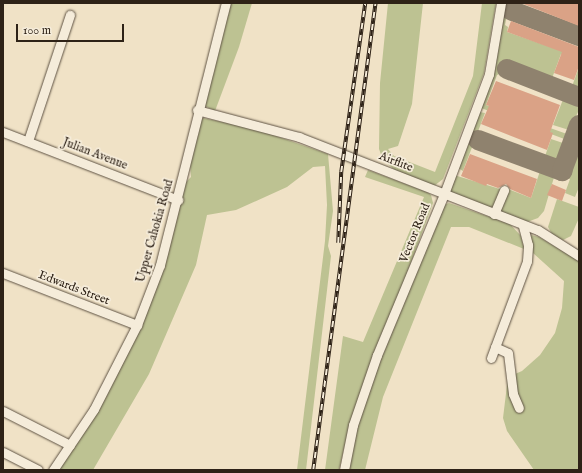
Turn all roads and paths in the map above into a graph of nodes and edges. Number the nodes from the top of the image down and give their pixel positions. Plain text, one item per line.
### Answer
1 (226, 3) edge
2 (501, 3) edge
3 (70, 15) dead end
4 (197, 110) junction
5 (3, 132) edge
6 (28, 141) junction
7 (504, 190) dead end
8 (444, 194) junction
9 (178, 200) junction
10 (494, 214) junction
11 (523, 226) junction
12 (579, 256) edge
13 (3, 273) edge
14 (137, 324) junction
15 (495, 347) junction
16 (491, 358) dead end
17 (519, 408) dead end
18 (3, 411) edge
19 (70, 445) junction
20 (3, 452) edge
21 (38, 470) edge
22 (53, 470) edge
23 (344, 470) edge

1 - 4 street, Upper Cahokia Road
2 - 8 street, Vector Road
3 - 6 street
4 - 8 street, Airflite
4 - 9 street, Upper Cahokia Road
5 - 6 street, Julian Avenue
6 - 9 street, Julian Avenue
7 - 10 street
8 - 10 street, Airflite
8 - 23 street, Vector Road
9 - 14 street, Upper Cahokia Road
10 - 11 street, Airflite
11 - 12 street, Airflite
11 - 15 street
13 - 14 street, Edwards Street
14 - 19 street, Upper Cahokia Road
15 - 16 street
15 - 17 street
18 - 19 street
19 - 22 street, Upper Cahokia Road
20 - 21 street

